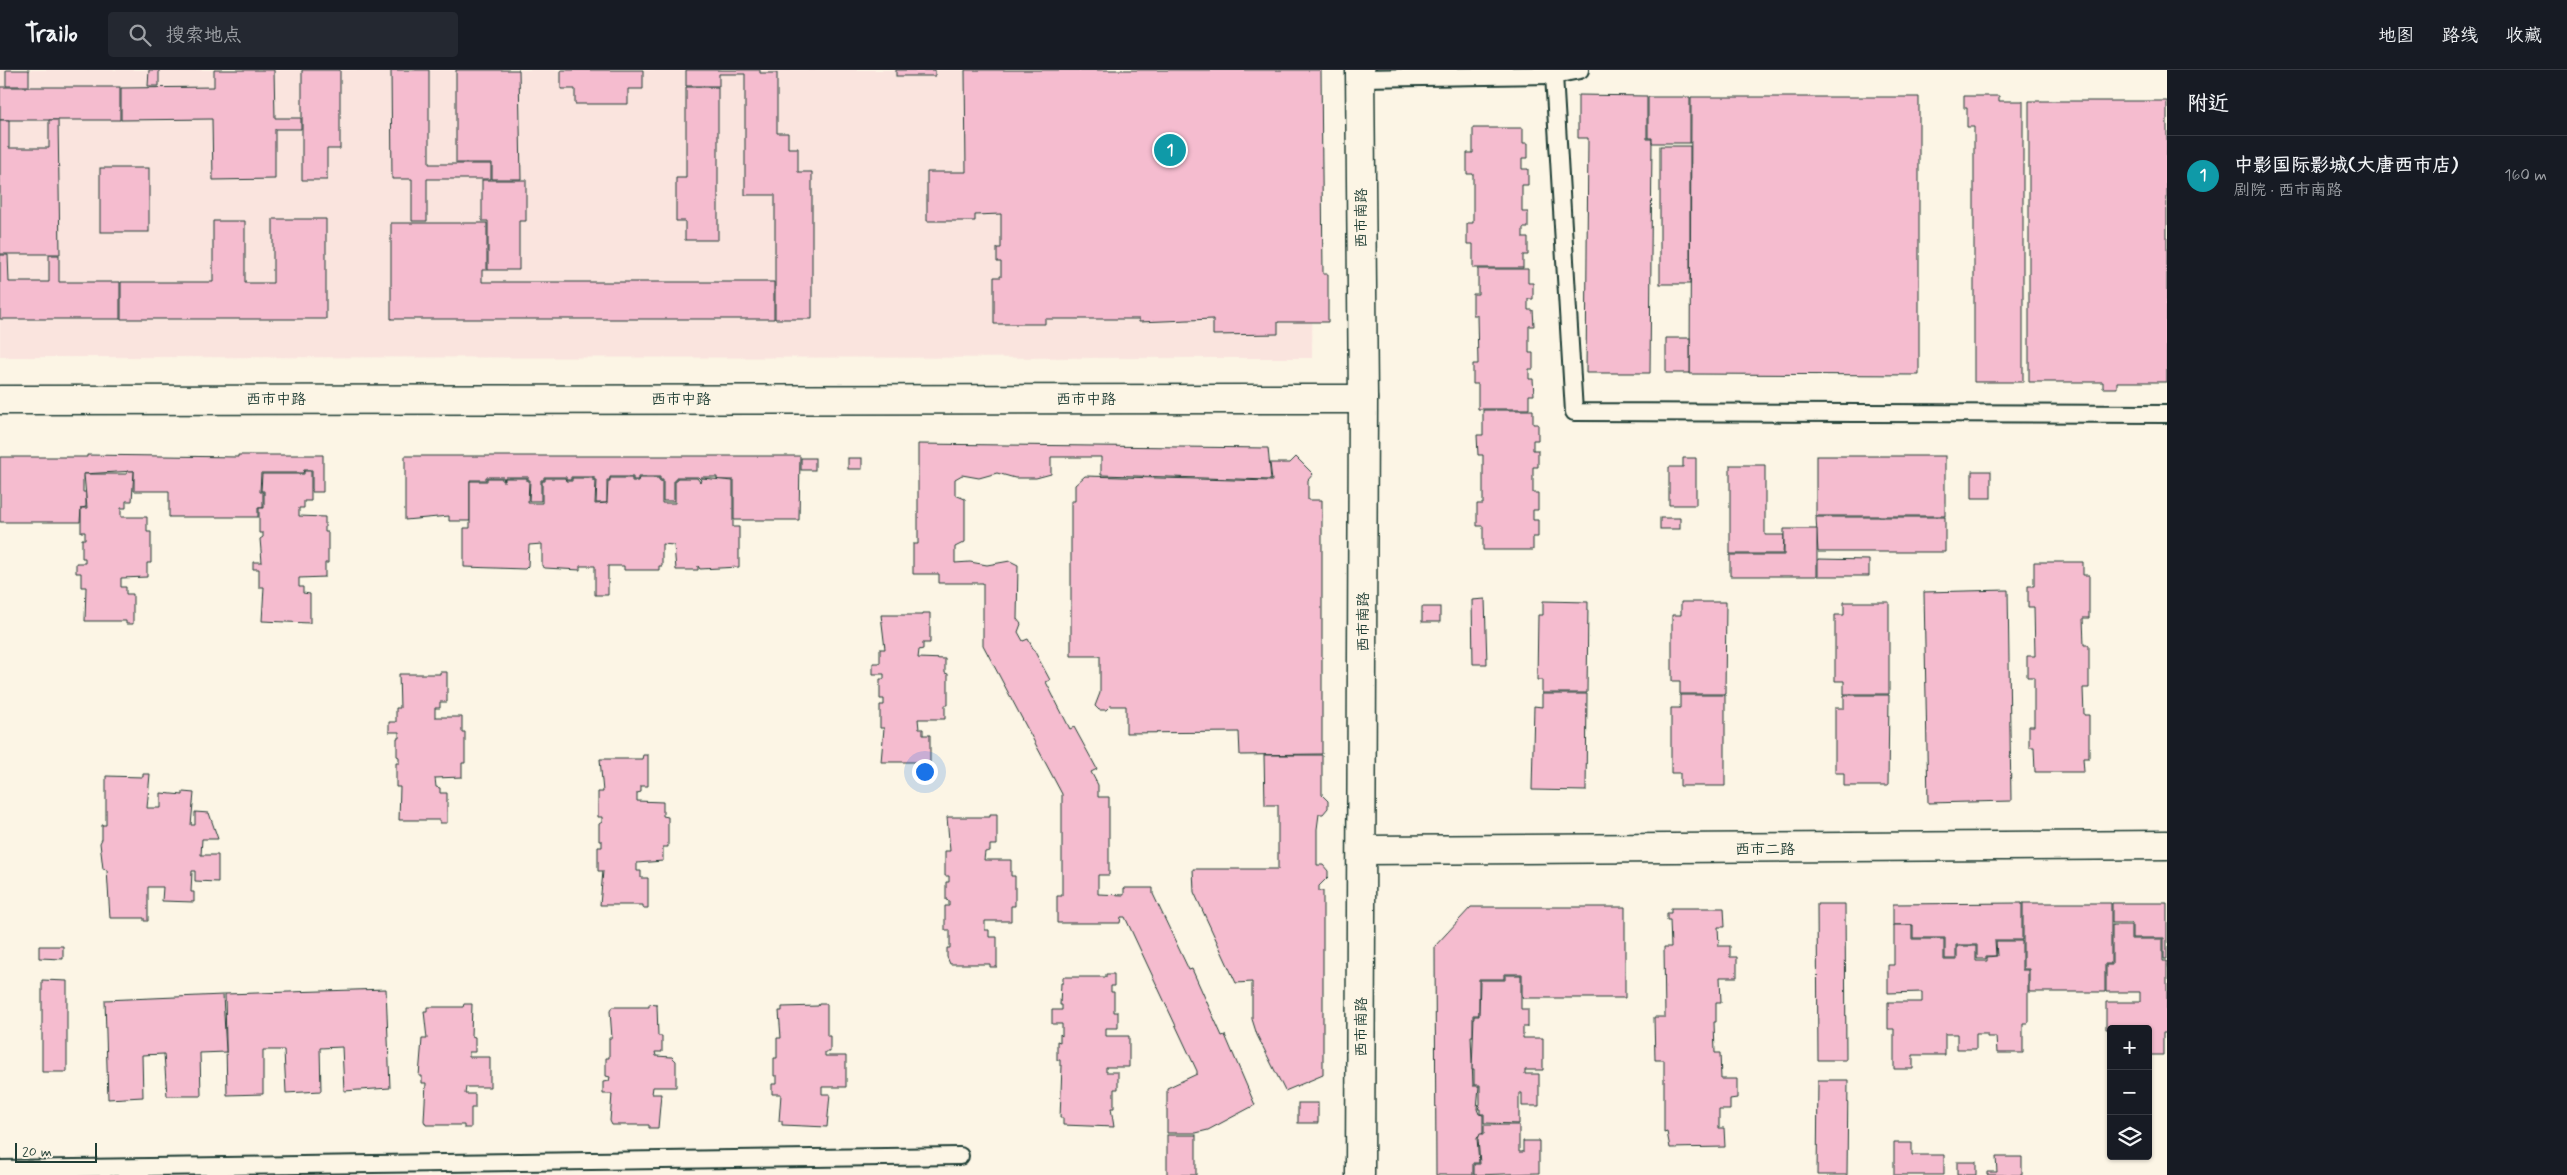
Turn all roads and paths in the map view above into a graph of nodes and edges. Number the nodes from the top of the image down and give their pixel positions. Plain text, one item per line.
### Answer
1 (1580, 70) edge
2 (1360, 74) edge
3 (1554, 75) junction
4 (1363, 399) junction
5 (0, 400) edge
6 (2167, 414) edge
7 (2167, 845) edge
8 (1362, 850) junction
9 (960, 1156) dead end
10 (0, 1169) edge
11 (1360, 1175) edge

1 - 3 lane
2 - 3 lane
2 - 4 street, 西市南路
3 - 6 lane
4 - 5 street, 西市中路
4 - 8 street, 西市南路
7 - 8 street, 西市二路
8 - 11 street, 西市南路
9 - 10 lane

